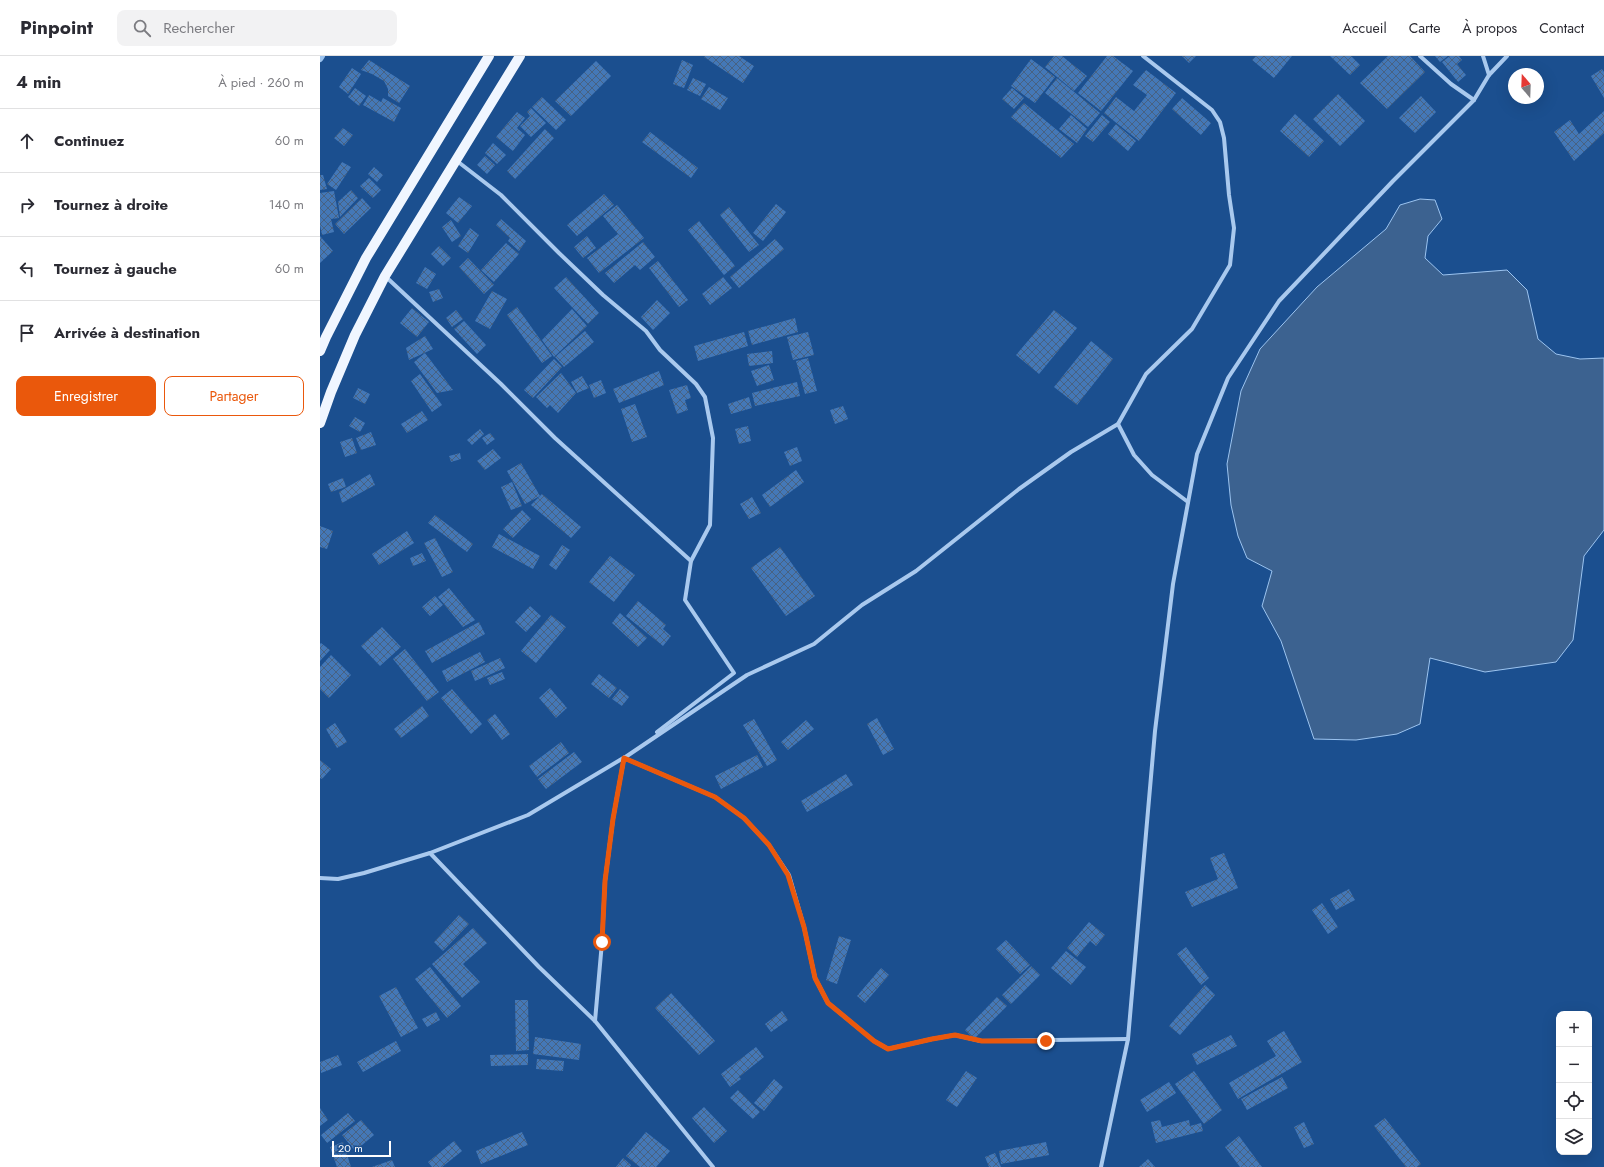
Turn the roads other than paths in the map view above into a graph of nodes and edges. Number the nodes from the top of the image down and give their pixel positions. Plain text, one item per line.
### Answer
1 (489, 56) edge
2 (520, 56) edge
3 (1144, 56) edge
4 (1420, 56) edge
5 (1483, 56) edge
6 (1507, 56) edge
7 (1489, 75) junction
8 (1474, 100) junction
9 (455, 160) junction
10 (385, 276) junction
11 (320, 351) edge
12 (320, 423) edge
13 (1118, 424) junction
14 (1188, 502) junction
15 (691, 561) junction
16 (624, 758) junction
17 (430, 853) junction
18 (320, 878) edge
19 (595, 1021) junction
20 (1128, 1039) junction
21 (713, 1167) edge
22 (1101, 1167) edge

1 - 11 main road
2 - 9 main road
3 - 13 street
4 - 8 street
5 - 7 street
6 - 7 street
7 - 8 street
8 - 14 street
9 - 10 main road
9 - 15 street
10 - 12 main road
10 - 15 street
13 - 14 street
13 - 16 street
14 - 20 street
15 - 16 street
16 - 17 street
16 - 19 street
16 - 20 street
17 - 18 street
17 - 19 street
19 - 21 street
20 - 22 street

